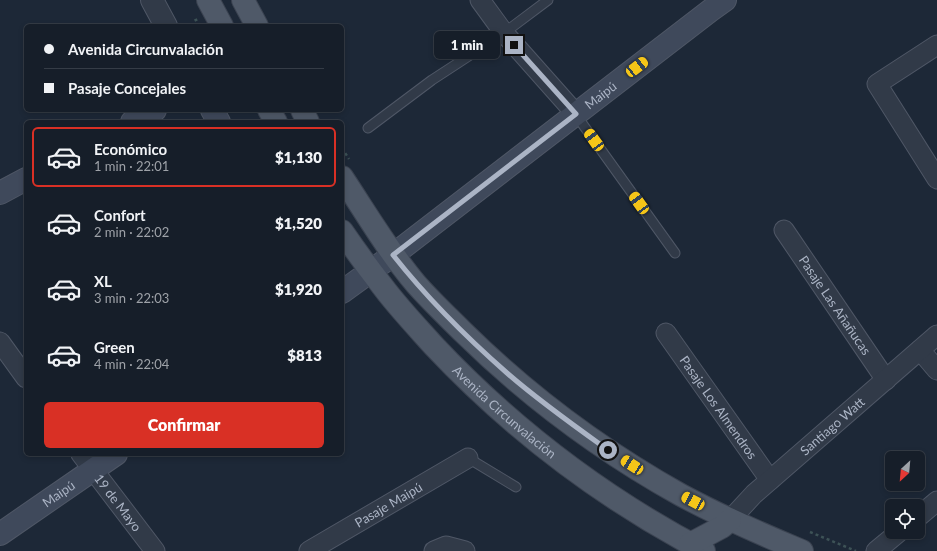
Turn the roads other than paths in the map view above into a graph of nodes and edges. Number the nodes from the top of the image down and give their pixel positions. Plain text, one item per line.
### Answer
1 (152, 0) edge
2 (208, 0) edge
3 (480, 0) edge
4 (548, 0) edge
5 (725, 0) edge
6 (245, 1) edge
7 (165, 24) edge
8 (221, 24) edge
9 (256, 24) edge
10 (504, 33) junction
11 (937, 45) edge
12 (151, 112) edge
13 (576, 114) junction
14 (136, 120) edge
15 (368, 128) dead end
16 (346, 168) edge
17 (937, 179) edge
18 (24, 180) edge
19 (0, 192) edge
20 (784, 230) dead end
21 (344, 234) edge
22 (675, 253) dead end
23 (393, 255) junction
24 (371, 271) junction
25 (344, 291) edge
26 (666, 333) dead end
27 (937, 335) edge
28 (0, 342) edge
29 (920, 350) junction
30 (937, 370) edge
31 (24, 375) edge
32 (886, 380) junction
33 (109, 456) edge
34 (468, 458) joint
35 (87, 462) edge
36 (770, 480) junction
37 (516, 488) dead end
38 (937, 501) edge
39 (925, 511) edge
40 (730, 520) junction
41 (0, 534) edge
42 (891, 539) edge
43 (805, 541) edge
44 (697, 547) edge
45 (155, 551) edge
46 (309, 551) edge
47 (434, 551) edge
48 (466, 551) edge
49 (876, 551) edge

1 - 7 street
2 - 8 main road
3 - 10 street
4 - 10 lane
5 - 13 main road, Maipú
6 - 9 main road
10 - 13 street
10 - 15 lane
11 - 17 street
12 - 14 main road
13 - 22 lane
13 - 23 main road, Maipú
16 - 23 main road
18 - 19 main road
20 - 32 street, Pasaje Las Añañucas
21 - 24 main road, Avenida Circunvalación
23 - 24 main road, Maipú
23 - 40 main road
24 - 25 main road, Maipú
24 - 44 main road, Avenida Circunvalación
26 - 36 street, Pasaje Los Almendros
27 - 29 street, Santiago Watt
28 - 31 street
29 - 30 street
29 - 32 street, Santiago Watt
32 - 36 street, Santiago Watt
33 - 35 main road, Maipú
34 - 37 lane
34 - 46 street, Pasaje Maipú
35 - 41 main road, Maipú
35 - 45 street, 19 de Mayo
36 - 40 street, Santiago Watt
38 - 39 street
40 - 43 main road
40 - 44 main road
42 - 49 street
47 - 48 street

